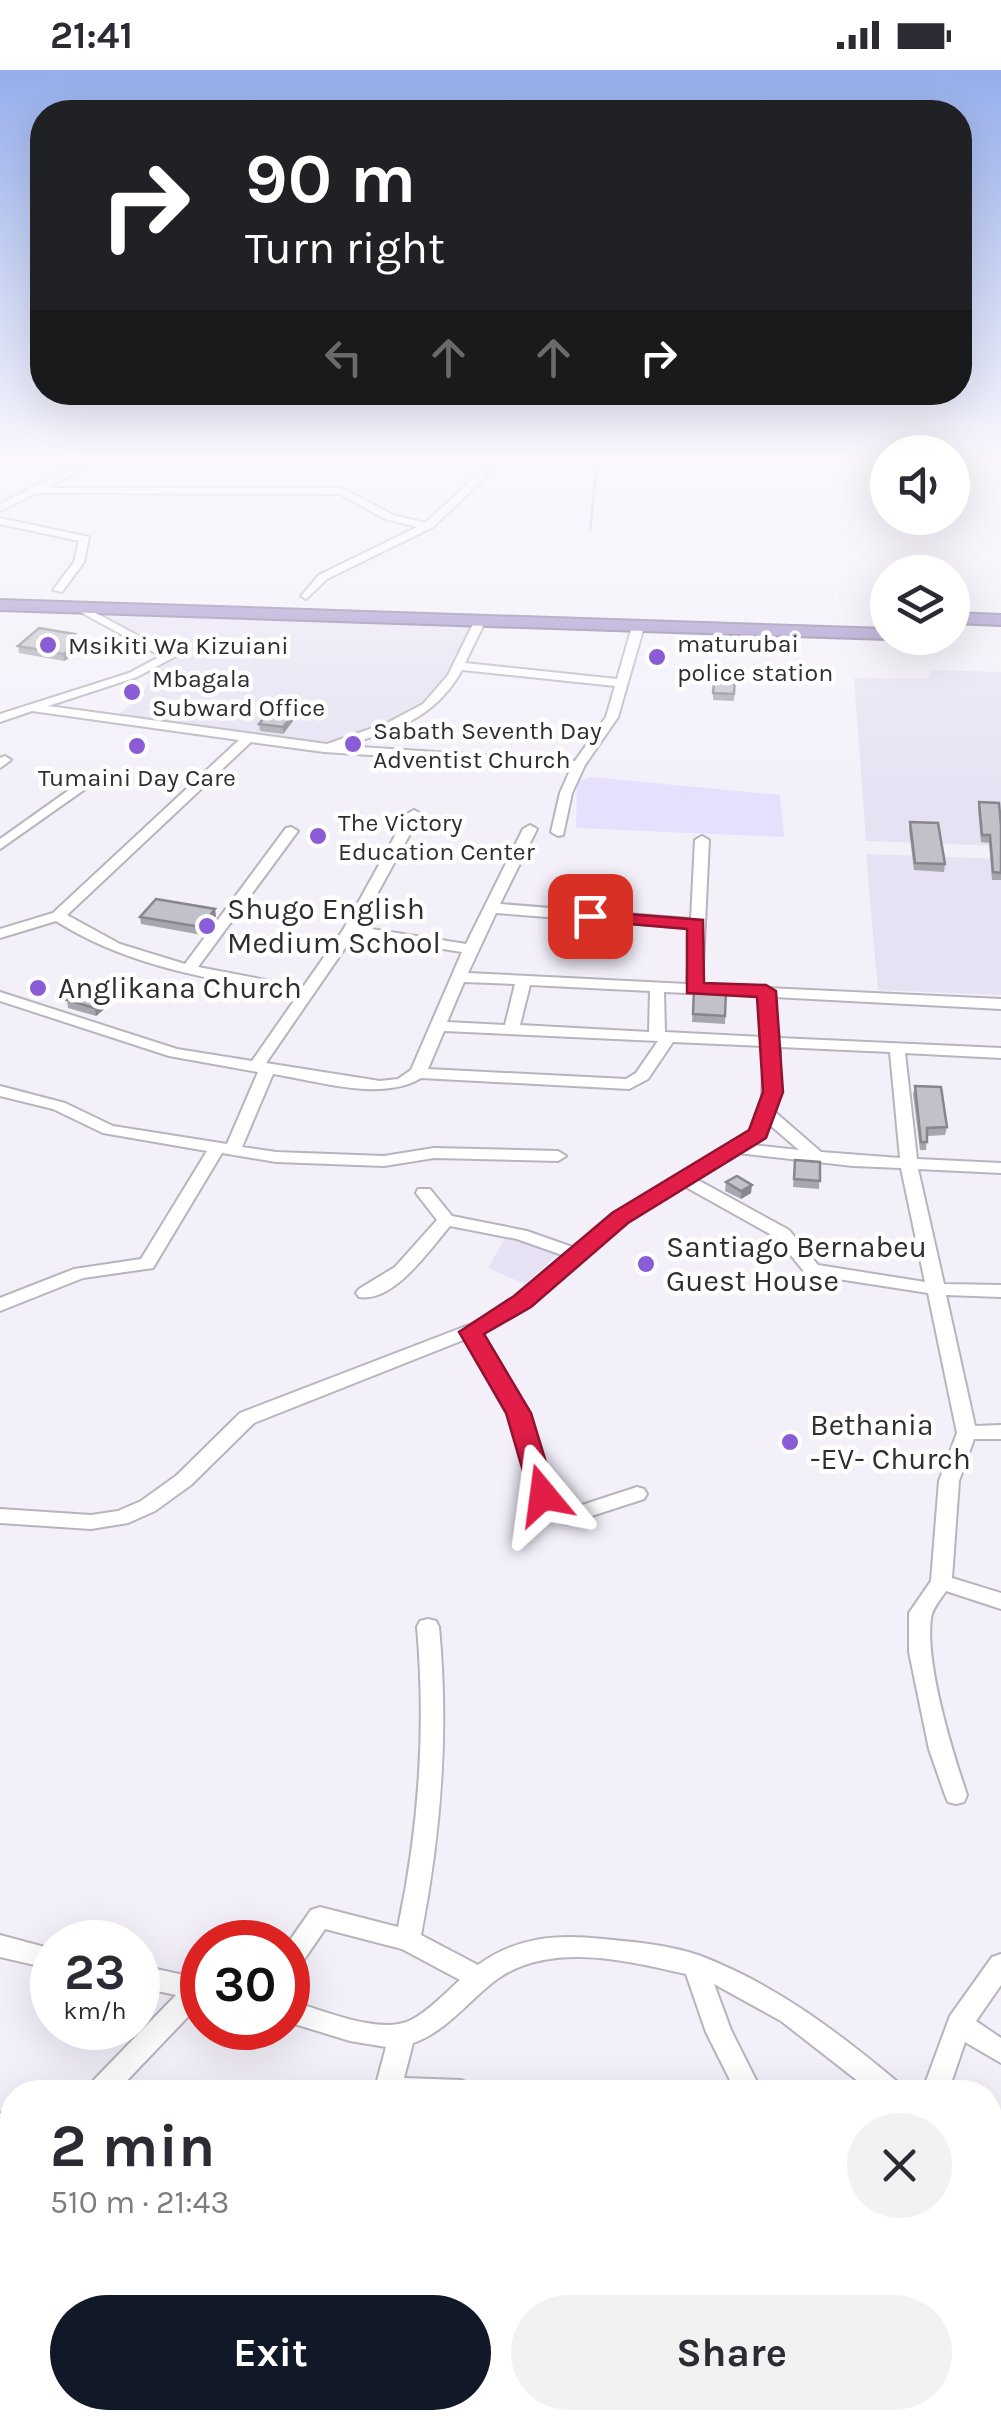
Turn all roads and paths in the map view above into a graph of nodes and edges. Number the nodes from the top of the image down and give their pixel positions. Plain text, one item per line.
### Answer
1 (71, 572) edge
2 (335, 572) edge
3 (0, 588) edge
4 (58, 590) junction
5 (306, 596) dead end
6 (0, 605) edge
7 (77, 606) junction
8 (870, 616) edge
9 (481, 618) junction
10 (970, 619) edge
11 (1001, 620) edge
12 (636, 630) dead end
13 (870, 633) edge
14 (970, 637) edge
15 (1001, 638) edge
16 (459, 666) junction
17 (624, 683) junction
18 (33, 708) junction
19 (0, 718) edge
20 (246, 739) junction
21 (324, 748) junction
22 (578, 765) junction
23 (93, 777) dead end
24 (414, 814) dead end
25 (530, 829) dead end
26 (291, 831) dead end
27 (558, 832) dead end
28 (702, 840) dead end
29 (0, 844) edge
30 (491, 908) junction
31 (58, 916) junction
32 (696, 924) junction
33 (350, 930) junction
34 (0, 934) edge
35 (470, 949) junction
36 (190, 968) junction
37 (458, 977) junction
38 (523, 983) junction
39 (657, 988) junction
40 (694, 989) junction
41 (766, 991) junction
42 (307, 992) junction
43 (0, 996) edge
44 (1001, 1004) edge
45 (436, 1026) junction
46 (512, 1028) junction
47 (663, 1034) junction
48 (770, 1041) junction
49 (897, 1048) junction
50 (1001, 1053) edge
51 (261, 1069) junction
52 (418, 1073) junction
53 (0, 1091) edge
54 (768, 1115) junction
55 (738, 1148) junction
56 (225, 1150) junction
57 (814, 1154) junction
58 (558, 1156) dead end
59 (909, 1165) junction
60 (1001, 1168) edge
61 (687, 1181) junction
62 (424, 1194) dead end
63 (446, 1220) junction
64 (575, 1254) junction
65 (937, 1288) junction
66 (1001, 1292) edge
67 (365, 1293) dead end
68 (0, 1305) edge
69 (471, 1332) junction
70 (966, 1432) junction
71 (1001, 1432) edge
72 (637, 1494) dead end
73 (0, 1516) edge
74 (941, 1582) junction
75 (1001, 1601) edge
76 (428, 1627) dead end
77 (956, 1795) dead end
78 (310, 1931) edge
79 (408, 1940) junction
80 (0, 1946) edge
81 (30, 1953) edge
82 (695, 1965) junction
83 (1001, 1965) edge
84 (478, 1977) junction
85 (180, 2010) edge
86 (310, 2017) edge
87 (959, 2024) junction
88 (402, 2035) junction
89 (1001, 2052) edge
90 (111, 2080) edge
91 (391, 2080) edge
92 (743, 2080) edge
93 (876, 2080) edge
94 (939, 2080) edge

1 - 4 street
2 - 5 street
3 - 4 highway
4 - 8 highway
6 - 7 highway
7 - 9 highway
7 - 18 street
9 - 13 highway
9 - 16 street
10 - 11 highway
12 - 17 street
14 - 15 highway
16 - 17 street
16 - 21 street
17 - 22 street
18 - 19 street
18 - 20 street
20 - 21 street
20 - 31 street
21 - 22 street
22 - 27 street
23 - 29 street
24 - 33 street
25 - 30 street
26 - 36 street
28 - 32 street
30 - 32 street
30 - 35 street
31 - 34 street
31 - 36 street
32 - 40 street
33 - 35 street
33 - 42 street
35 - 37 street
36 - 42 street
37 - 38 street
37 - 45 street
38 - 39 street
38 - 46 street
39 - 40 street
39 - 47 street
40 - 41 street
41 - 44 street
41 - 48 street
42 - 51 street
43 - 51 street
45 - 46 street
45 - 52 street
46 - 47 street
47 - 48 street
47 - 52 street
48 - 49 street
48 - 54 street
49 - 50 street
49 - 59 street
51 - 52 street
51 - 56 street
53 - 56 street
54 - 55 street
54 - 57 street
55 - 57 street
55 - 61 street
56 - 58 street
56 - 68 street
57 - 59 street
59 - 60 street
59 - 65 street
61 - 64 street
61 - 65 street
62 - 63 street
63 - 64 street
63 - 67 street
64 - 69 street
65 - 66 street
65 - 70 street
69 - 72 street
69 - 73 street
70 - 71 street
70 - 74 street
74 - 75 street
74 - 77 street
76 - 79 street
78 - 79 street
79 - 84 street
80 - 81 street
82 - 84 street
82 - 92 street
82 - 93 street
83 - 87 street
84 - 88 street
85 - 90 street
86 - 88 street
87 - 89 street
87 - 94 street
88 - 91 street

